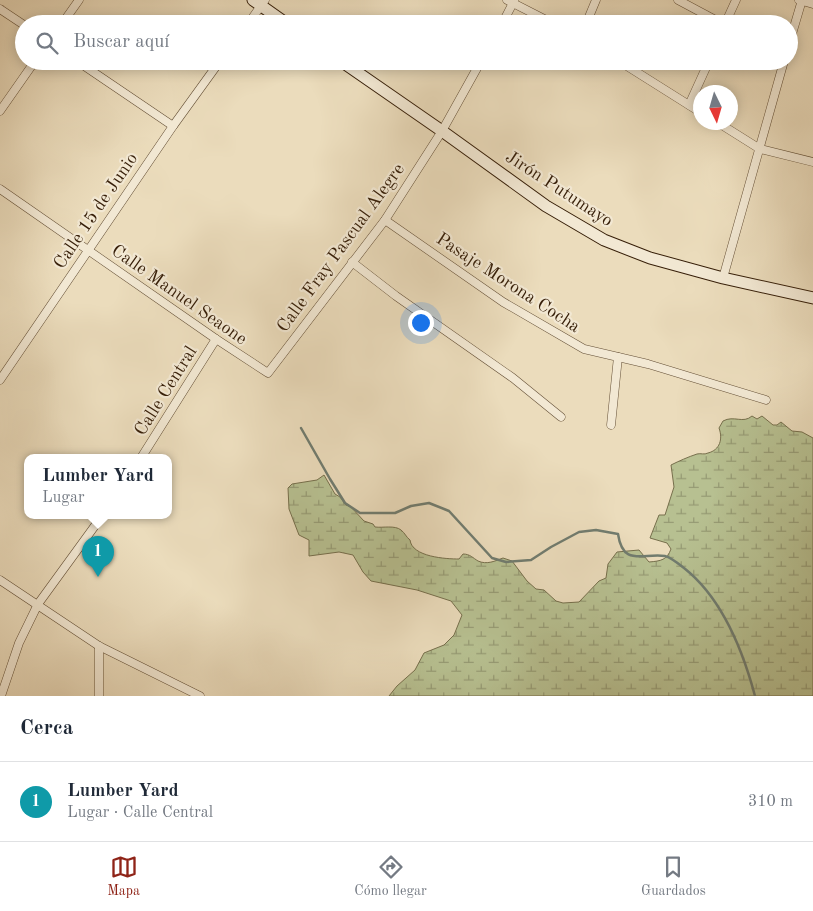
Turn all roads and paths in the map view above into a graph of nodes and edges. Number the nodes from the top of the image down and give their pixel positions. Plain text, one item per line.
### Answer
1 (80, 0) edge
2 (596, 0) edge
3 (678, 0) edge
4 (736, 0) edge
5 (801, 0) edge
6 (511, 1) edge
7 (260, 2) edge
8 (813, 4) edge
9 (0, 9) edge
10 (69, 15) edge
11 (253, 15) edge
12 (276, 15) edge
13 (506, 15) edge
14 (537, 15) edge
15 (590, 15) edge
16 (707, 15) edge
17 (728, 15) edge
18 (797, 15) edge
19 (15, 19) edge
20 (29, 70) edge
21 (90, 70) edge
22 (213, 70) edge
23 (354, 70) edge
24 (476, 70) edge
25 (633, 70) edge
26 (705, 70) edge
27 (782, 70) edge
28 (689, 105) junction
29 (693, 108) edge
30 (0, 112) edge
31 (172, 126) junction
32 (730, 130) edge
33 (442, 131) junction
34 (760, 149) junction
35 (813, 162) edge
36 (0, 189) edge
37 (385, 220) junction
38 (88, 250) junction
39 (352, 262) junction
40 (723, 278) junction
41 (813, 298) edge
42 (216, 339) junction
43 (618, 357) junction
44 (268, 373) joint
45 (0, 380) edge
46 (766, 400) dead end
47 (561, 417) dead end
48 (611, 425) dead end
49 (144, 454) edge
50 (100, 519) edge
51 (0, 580) edge
52 (38, 604) junction
53 (99, 646) junction
54 (1, 696) edge
55 (98, 696) edge
56 (200, 696) edge

1 - 10 street
2 - 15 street
3 - 16 street
4 - 17 street
5 - 8 street
5 - 18 street
6 - 13 street
6 - 14 street
7 - 11 street
7 - 12 street
9 - 19 street
20 - 30 street
21 - 31 street
22 - 31 street, Calle 15 de Junio
23 - 33 street, Jirón Putumayo
24 - 33 street, Calle Fray Pascual Alegre
25 - 28 street
26 - 28 street
27 - 34 street
28 - 29 street
31 - 38 street, Calle 15 de Junio
32 - 34 street
33 - 37 street, Calle Fray Pascual Alegre
33 - 40 street, Jirón Putumayo
34 - 35 street
34 - 40 street
36 - 38 street, Calle Manuel Seaone
37 - 39 street, Calle Fray Pascual Alegre
37 - 43 street, Pasaje Morona Cocha
38 - 42 street, Calle Manuel Seaone
38 - 45 street, Calle 15 de Junio
39 - 44 street, Calle Fray Pascual Alegre
39 - 47 street
40 - 41 street, Jirón Putumayo
42 - 44 street, Calle Manuel Seaone
42 - 49 street, Calle Central
43 - 46 street, Pasaje Morona Cocha
43 - 48 street
50 - 52 street
51 - 52 street
52 - 53 street
52 - 54 street
53 - 55 street
53 - 56 street

